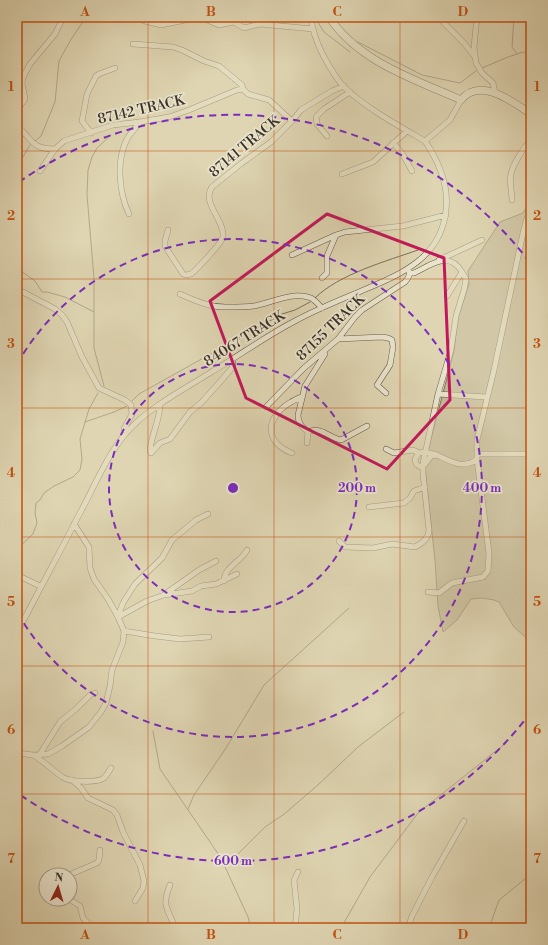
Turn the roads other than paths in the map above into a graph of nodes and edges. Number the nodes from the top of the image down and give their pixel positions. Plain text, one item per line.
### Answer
1 (59, 17) edge
2 (138, 17) edge
3 (311, 17) edge
4 (330, 17) edge
5 (438, 17) edge
6 (477, 17) edge
7 (313, 29) junction
8 (133, 44) dead end
9 (475, 58) junction
10 (115, 68) dead end
11 (344, 86) junction
12 (243, 90) junction
13 (350, 92) junction
14 (495, 93) junction
15 (461, 100) junction
16 (17, 110) edge
17 (531, 114) edge
18 (292, 121) junction
19 (140, 122) junction
20 (17, 126) edge
21 (407, 130) junction
22 (91, 133) junction
23 (327, 136) dead end
24 (531, 140) edge
25 (425, 141) junction
26 (393, 143) junction
27 (55, 148) junction
28 (40, 171) dead end
29 (412, 171) dead end
30 (342, 174) dead end
31 (512, 200) dead end
32 (531, 211) edge
33 (129, 214) dead end
34 (446, 215) junction
35 (168, 230) dead end
36 (336, 234) junction
37 (482, 240) dead end
38 (292, 255) dead end
39 (438, 260) junction
40 (408, 271) junction
41 (462, 272) junction
42 (322, 278) dead end
43 (17, 289) edge
44 (180, 294) dead end
45 (447, 296) dead end
46 (322, 308) junction
47 (338, 339) junction
48 (331, 347) junction
49 (232, 360) junction
50 (386, 393) dead end
51 (438, 394) junction
52 (302, 396) junction
53 (486, 397) junction
54 (160, 404) junction
55 (266, 407) dead end
56 (367, 426) dead end
57 (127, 432) junction
58 (308, 432) junction
59 (306, 443) dead end
60 (386, 449) dead end
61 (425, 452) junction
62 (419, 453) junction
63 (292, 454) dead end
64 (531, 454) edge
65 (437, 455) junction
66 (477, 456) junction
67 (423, 467) junction
68 (425, 487) junction
69 (369, 507) dead end
70 (208, 514) dead end
71 (74, 524) junction
72 (339, 541) dead end
73 (247, 550) dead end
74 (216, 561) dead end
75 (236, 574) dead end
76 (17, 575) edge
77 (224, 581) junction
78 (40, 586) junction
79 (428, 592) dead end
80 (164, 595) junction
81 (118, 617) junction
82 (124, 631) junction
83 (17, 633) edge
84 (209, 637) dead end
85 (95, 693) dead end
86 (17, 753) edge
87 (40, 754) junction
88 (34, 755) junction
89 (111, 768) dead end
90 (72, 780) junction
91 (464, 821) dead end
92 (100, 850) dead end
93 (78, 871) edge
94 (298, 872) dead end
95 (170, 885) dead end
96 (135, 901) dead end
97 (78, 905) edge
98 (92, 928) edge
99 (175, 928) edge
100 (295, 928) edge
101 (408, 928) edge

1 - 16 street
2 - 7 street
3 - 7 street
4 - 15 main road
5 - 9 street
6 - 9 street
7 - 11 street
8 - 12 street
9 - 14 street
10 - 22 street
11 - 13 street
11 - 18 street, 87141 TRACK
12 - 18 street
12 - 19 street, 87142 TRACK
13 - 21 street
13 - 23 street
14 - 15 main road
14 - 17 main road
15 - 25 street
18 - 35 street, 87141 TRACK
19 - 22 street, 87142 TRACK
19 - 33 street
20 - 27 street
21 - 25 street
21 - 26 street
22 - 27 street, 87142 TRACK
24 - 31 street
25 - 34 street, 84067 TRACK
26 - 29 street
26 - 30 street
27 - 28 street
32 - 53 street
34 - 36 street
34 - 40 street, 84067 TRACK
36 - 38 street
36 - 42 street
37 - 39 street
39 - 40 street
39 - 41 street
40 - 46 street, 84067 TRACK
40 - 47 street, 87155 TRACK
41 - 45 street
41 - 51 street
43 - 57 street
44 - 46 street
46 - 49 street, 84067 TRACK
47 - 48 street, 87155 TRACK
47 - 50 street
48 - 52 street
48 - 55 street, 87155 TRACK
49 - 54 street, 84067 TRACK
49 - 54 street
51 - 53 street
51 - 61 street
52 - 58 street
52 - 63 street
53 - 66 street
54 - 57 street, 84067 TRACK
56 - 58 street
57 - 71 street, 84067 TRACK
58 - 59 street
60 - 62 street
61 - 62 street
61 - 65 street
61 - 67 street
62 - 67 street
64 - 66 street
65 - 66 street
65 - 67 street
66 - 79 street
67 - 68 street
68 - 69 street
68 - 72 street
70 - 81 street
71 - 78 street, 84067 TRACK
71 - 81 street
73 - 77 street
74 - 80 street
75 - 77 street
76 - 78 street
77 - 80 street
78 - 83 street, 84067 TRACK
80 - 81 street
81 - 82 street
82 - 84 street
82 - 87 street
85 - 87 street
86 - 88 street
87 - 88 street
88 - 90 street
89 - 90 street
90 - 96 street
91 - 101 street
92 - 93 street
94 - 100 street
95 - 99 street
97 - 98 street

